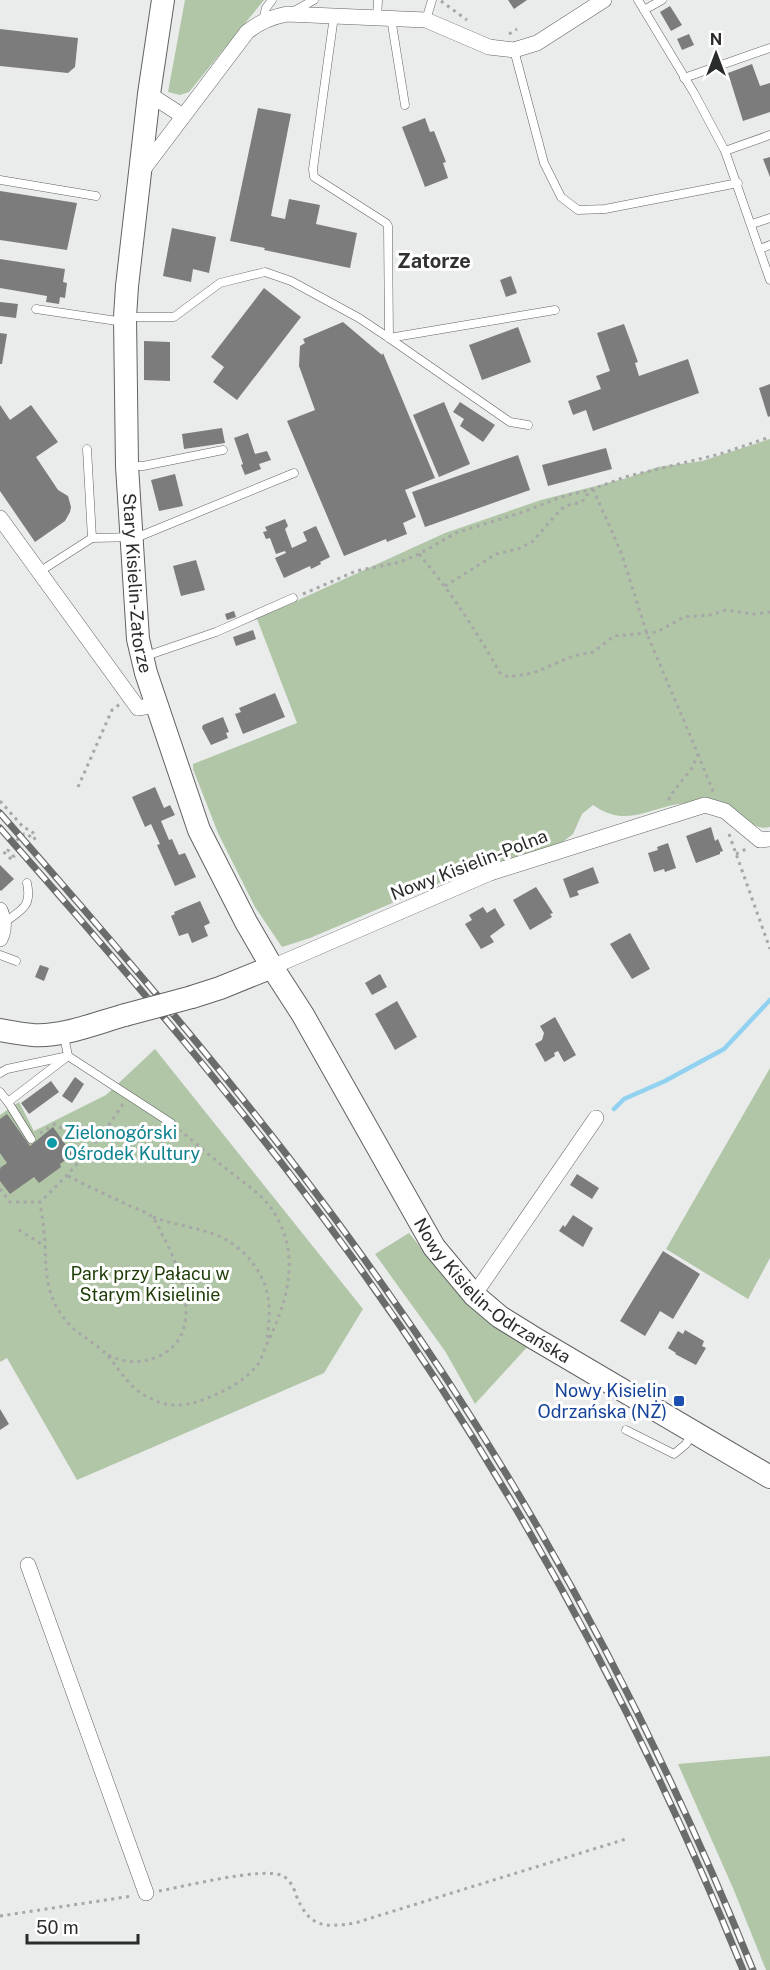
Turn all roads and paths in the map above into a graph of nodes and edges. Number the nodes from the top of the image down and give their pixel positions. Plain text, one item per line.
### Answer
1 (163, 0) edge
2 (272, 0) edge
3 (314, 0) edge
4 (378, 0) edge
5 (432, 0) edge
6 (440, 0) edge
7 (604, 0) edge
8 (639, 0) edge
9 (662, 0) edge
10 (644, 10) junction
11 (287, 14) junction
12 (334, 16) junction
13 (384, 18) junction
14 (426, 20) junction
15 (263, 21) junction
16 (470, 22) dead end
17 (517, 29) dead end
18 (504, 37) dead end
19 (770, 48) edge
20 (513, 50) junction
21 (684, 78) junction
22 (149, 94) junction
23 (405, 105) dead end
24 (183, 116) junction
25 (770, 135) edge
26 (725, 151) junction
27 (140, 173) junction
28 (0, 180) edge
29 (738, 183) junction
30 (96, 196) dead end
31 (770, 218) edge
32 (752, 224) junction
33 (770, 245) edge
34 (760, 249) junction
35 (770, 280) edge
36 (36, 309) dead end
37 (555, 310) dead end
38 (125, 320) junction
39 (389, 338) junction
40 (528, 425) dead end
41 (770, 437) edge
42 (87, 449) dead end
43 (224, 450) dead end
44 (127, 466) junction
45 (294, 473) dead end
46 (591, 490) junction
47 (0, 518) edge
48 (130, 537) junction
49 (93, 538) junction
50 (419, 554) junction
51 (39, 572) junction
52 (445, 586) junction
53 (293, 598) joint
54 (770, 612) edge
55 (647, 634) junction
56 (141, 658) junction
57 (129, 697) junction
58 (157, 705) junction
59 (698, 754) junction
60 (78, 787) dead end
61 (0, 801) edge
62 (720, 810) junction
63 (664, 816) junction
64 (770, 839) edge
65 (0, 851) edge
66 (27, 883) dead end
67 (1, 924) edge
68 (770, 949) edge
69 (0, 955) edge
70 (16, 961) dead end
71 (272, 967) junction
72 (0, 1030) edge
73 (63, 1033) junction
74 (68, 1056) junction
75 (0, 1073) edge
76 (0, 1092) edge
77 (129, 1095) junction
78 (8, 1102) junction
79 (596, 1118) dead end
80 (171, 1123) joint
81 (31, 1139) joint
82 (81, 1161) junction
83 (68, 1176) junction
84 (0, 1190) edge
85 (40, 1202) junction
86 (152, 1216) junction
87 (19, 1230) dead end
88 (45, 1246) junction
89 (474, 1295) junction
90 (267, 1344) junction
91 (106, 1354) junction
92 (626, 1430) dead end
93 (693, 1431) junction
94 (770, 1477) edge
95 (28, 1565) dead end
96 (626, 1839) dead end
97 (146, 1893) junction
98 (0, 1916) edge

1 - 22 street, Stary Kisielin-Zatorze
2 - 15 lane
3 - 11 lane
4 - 13 lane
5 - 14 lane
6 - 16 path
7 - 20 street
8 - 10 lane
9 - 10 lane
10 - 21 lane
11 - 12 street
11 - 15 street
12 - 13 street
12 - 39 lane
13 - 14 street
13 - 23 lane
14 - 20 street
15 - 24 street
17 - 18 path
19 - 21 lane
20 - 29 lane
21 - 26 lane
22 - 24 street
22 - 27 street, Stary Kisielin-Zatorze
24 - 27 street
25 - 26 lane
26 - 29 lane
27 - 38 street, Stary Kisielin-Zatorze
28 - 30 lane
29 - 32 lane
31 - 32 lane
32 - 34 lane
33 - 34 lane
34 - 35 lane
36 - 38 lane
37 - 39 lane
38 - 39 lane
38 - 44 street, Stary Kisielin-Zatorze
39 - 40 lane
41 - 46 path
42 - 49 lane
43 - 44 lane
44 - 48 street, Stary Kisielin-Zatorze
45 - 48 lane
46 - 50 path
46 - 52 path
46 - 55 path
47 - 51 street
48 - 49 lane
48 - 56 street, Stary Kisielin-Zatorze
49 - 51 lane
50 - 52 path
50 - 53 path
51 - 57 street
52 - 55 path
53 - 56 lane
54 - 55 path
55 - 59 path
56 - 58 street, Stary Kisielin-Zatorze
57 - 58 street
57 - 60 path
58 - 71 street, Stary Kisielin-Zatorze
59 - 62 path
59 - 63 path
61 - 65 path
62 - 63 street, Nowy Kisielin-Polna
62 - 64 street
62 - 68 path
63 - 71 street, Nowy Kisielin-Polna
66 - 67 lane
69 - 70 lane
71 - 73 street, bridge
71 - 89 street, Nowy Kisielin-Odrzańska
72 - 73 street
73 - 74 lane
74 - 75 lane
74 - 77 lane
74 - 78 lane
76 - 78 lane
77 - 80 lane
77 - 82 path
78 - 81 lane
79 - 89 street
80 - 90 path
81 - 82 path
82 - 83 path
83 - 85 path
83 - 86 path
84 - 85 path
85 - 88 path
86 - 90 path
86 - 91 path
87 - 88 path
88 - 91 path
89 - 93 street, Nowy Kisielin-Odrzańska
90 - 91 path
92 - 93 lane
93 - 94 street, Nowy Kisielin-Odrzańska
95 - 97 street
96 - 97 path
97 - 98 path

